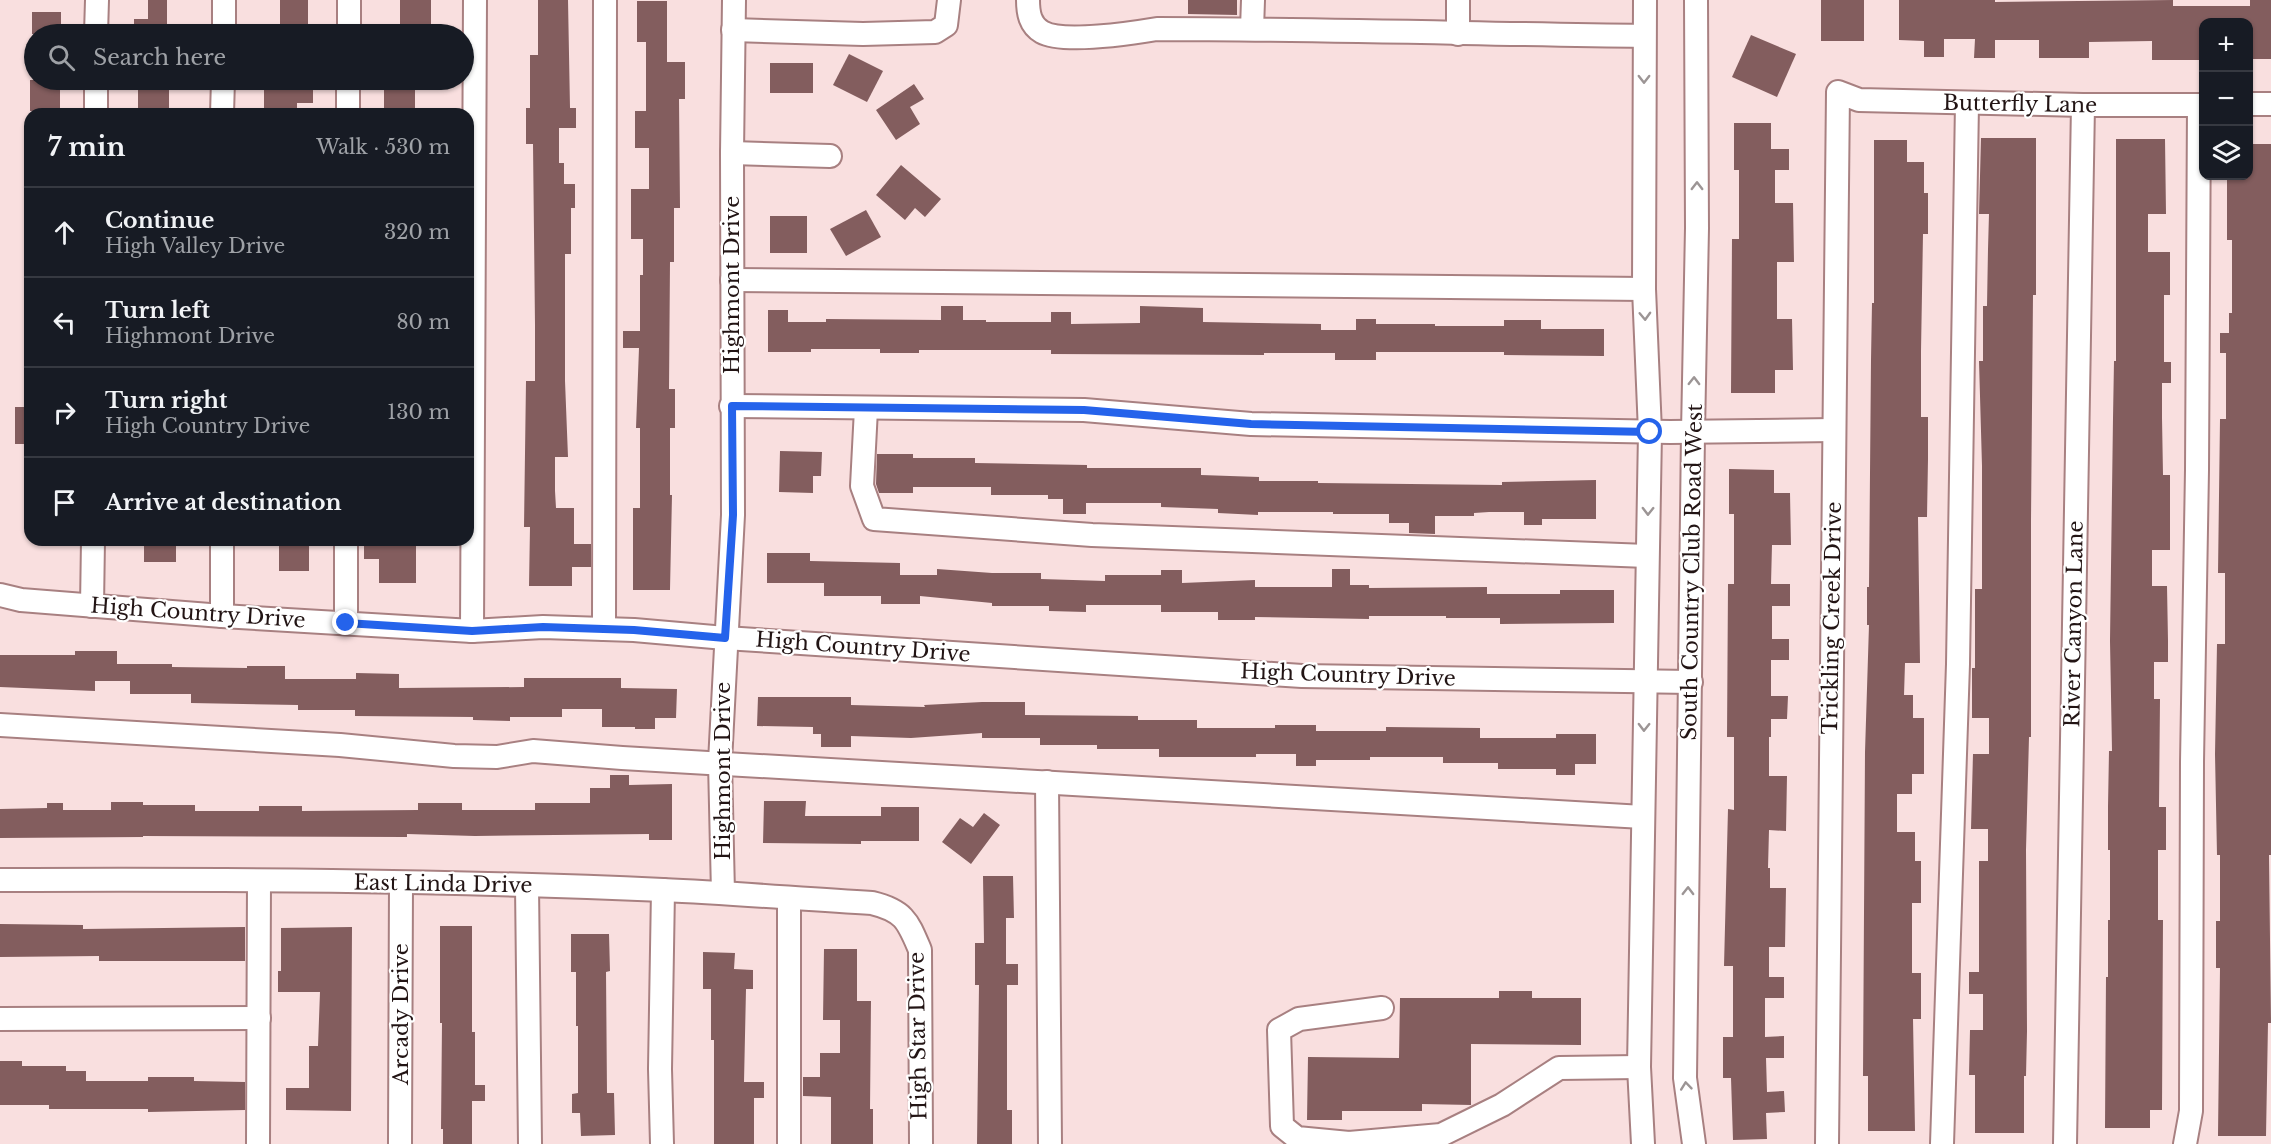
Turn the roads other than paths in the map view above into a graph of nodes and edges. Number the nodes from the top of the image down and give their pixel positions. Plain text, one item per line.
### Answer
1 (97, 0) edge
2 (224, 0) edge
3 (349, 0) edge
4 (475, 0) edge
5 (605, 0) edge
6 (734, 0) edge
7 (950, 0) edge
8 (1028, 0) edge
9 (1253, 0) edge
10 (1458, 0) edge
11 (1645, 0) edge
12 (1696, 0) edge
13 (96, 24) edge
14 (224, 24) edge
15 (349, 24) edge
16 (1252, 29) junction
17 (733, 30) junction
18 (1458, 34) junction
19 (1644, 36) junction
20 (96, 90) edge
21 (223, 90) edge
22 (348, 90) edge
23 (1838, 92) joint
24 (1967, 103) junction
25 (2271, 104) edge
26 (2084, 105) junction
27 (2199, 105) edge
28 (2253, 105) edge
29 (96, 108) edge
30 (222, 108) edge
31 (348, 108) edge
32 (2201, 126) edge
33 (732, 153) junction
34 (830, 156) dead end
35 (474, 210) edge
36 (732, 280) junction
37 (1644, 289) junction
38 (732, 406) junction
39 (866, 408) junction
40 (1834, 430) junction
41 (1650, 432) junction
42 (1693, 432) junction
43 (93, 546) edge
44 (222, 546) edge
45 (346, 546) edge
46 (472, 546) edge
47 (1647, 556) junction
48 (0, 595) edge
49 (92, 606) junction
50 (222, 616) junction
51 (346, 623) junction
52 (604, 629) junction
53 (472, 631) junction
54 (725, 638) junction
55 (1644, 681) junction
56 (1691, 682) junction
57 (0, 725) edge
58 (720, 762) junction
59 (1047, 782) junction
60 (1642, 817) junction
61 (0, 880) edge
62 (259, 880) junction
63 (401, 884) junction
64 (527, 886) junction
65 (663, 890) junction
66 (723, 893) junction
67 (789, 898) junction
68 (885, 906) joint
69 (1382, 1008) dead end
70 (259, 1018) junction
71 (0, 1019) edge
72 (1639, 1067) junction
73 (1367, 1143) edge
74 (258, 1144) edge
75 (400, 1144) edge
76 (530, 1144) edge
77 (662, 1144) edge
78 (789, 1144) edge
79 (921, 1144) edge
80 (1050, 1144) edge
81 (1643, 1144) edge
82 (1694, 1144) edge
83 (1827, 1144) edge
84 (1942, 1144) edge
85 (2065, 1144) edge
86 (2185, 1144) edge

1 - 13 street
2 - 14 street
3 - 15 street
4 - 35 street
5 - 52 street
6 - 17 street, Highmont Drive
7 - 17 street
8 - 16 street
9 - 16 street
10 - 18 street
11 - 19 street
42 -> 12 street, South Country Club Road West
16 - 18 street
17 - 33 street, Highmont Drive
18 - 19 street
19 -> 37 street
20 - 29 street
21 - 30 street
22 - 31 street
23 - 24 street, Butterfly Lane
23 - 40 street, Trickling Creek Drive
24 - 26 street, Butterfly Lane
24 - 84 street
25 - 28 street
26 - 27 street, Butterfly Lane
26 - 85 street, River Canyon Lane
32 - 86 street
33 - 34 street
33 - 36 street, Highmont Drive
36 - 37 street
36 - 38 street, Highmont Drive
37 -> 41 street
38 - 39 street
38 - 54 street, Highmont Drive
39 - 41 street
39 - 47 street
40 - 42 street
40 - 83 street, Trickling Creek Drive
41 - 42 street
41 -> 47 street
42 - 56 street, South Country Club Road West
43 - 49 street
44 - 50 street
45 - 51 street
46 - 53 street
47 - 55 street
48 - 49 street, High Country Drive
49 - 50 street, High Country Drive
50 - 51 street, High Country Drive
51 - 53 street, High Country Drive
52 - 53 street, High Country Drive
52 - 54 street, High Country Drive
54 - 55 street, High Country Drive
54 - 58 street, Highmont Drive
55 - 56 street, High Country Drive
55 -> 60 street
82 -> 56 street, South Country Club Road West
57 - 58 street
58 - 59 street
58 - 66 street, Highmont Drive
59 - 60 street
59 - 80 street
60 - 72 street
61 - 62 street, East Linda Drive
62 - 63 street, East Linda Drive
62 - 70 street
63 - 64 street, East Linda Drive
63 - 75 street, Arcady Drive
64 - 65 street, East Linda Drive
64 - 76 street
65 - 66 street, East Linda Drive
65 - 77 street
66 - 67 street, East Linda Drive
67 - 68 street, East Linda Drive
67 - 78 street
68 - 79 street, High Star Drive
69 - 73 street
70 - 71 street
70 - 74 street
72 - 73 street
72 - 81 street

